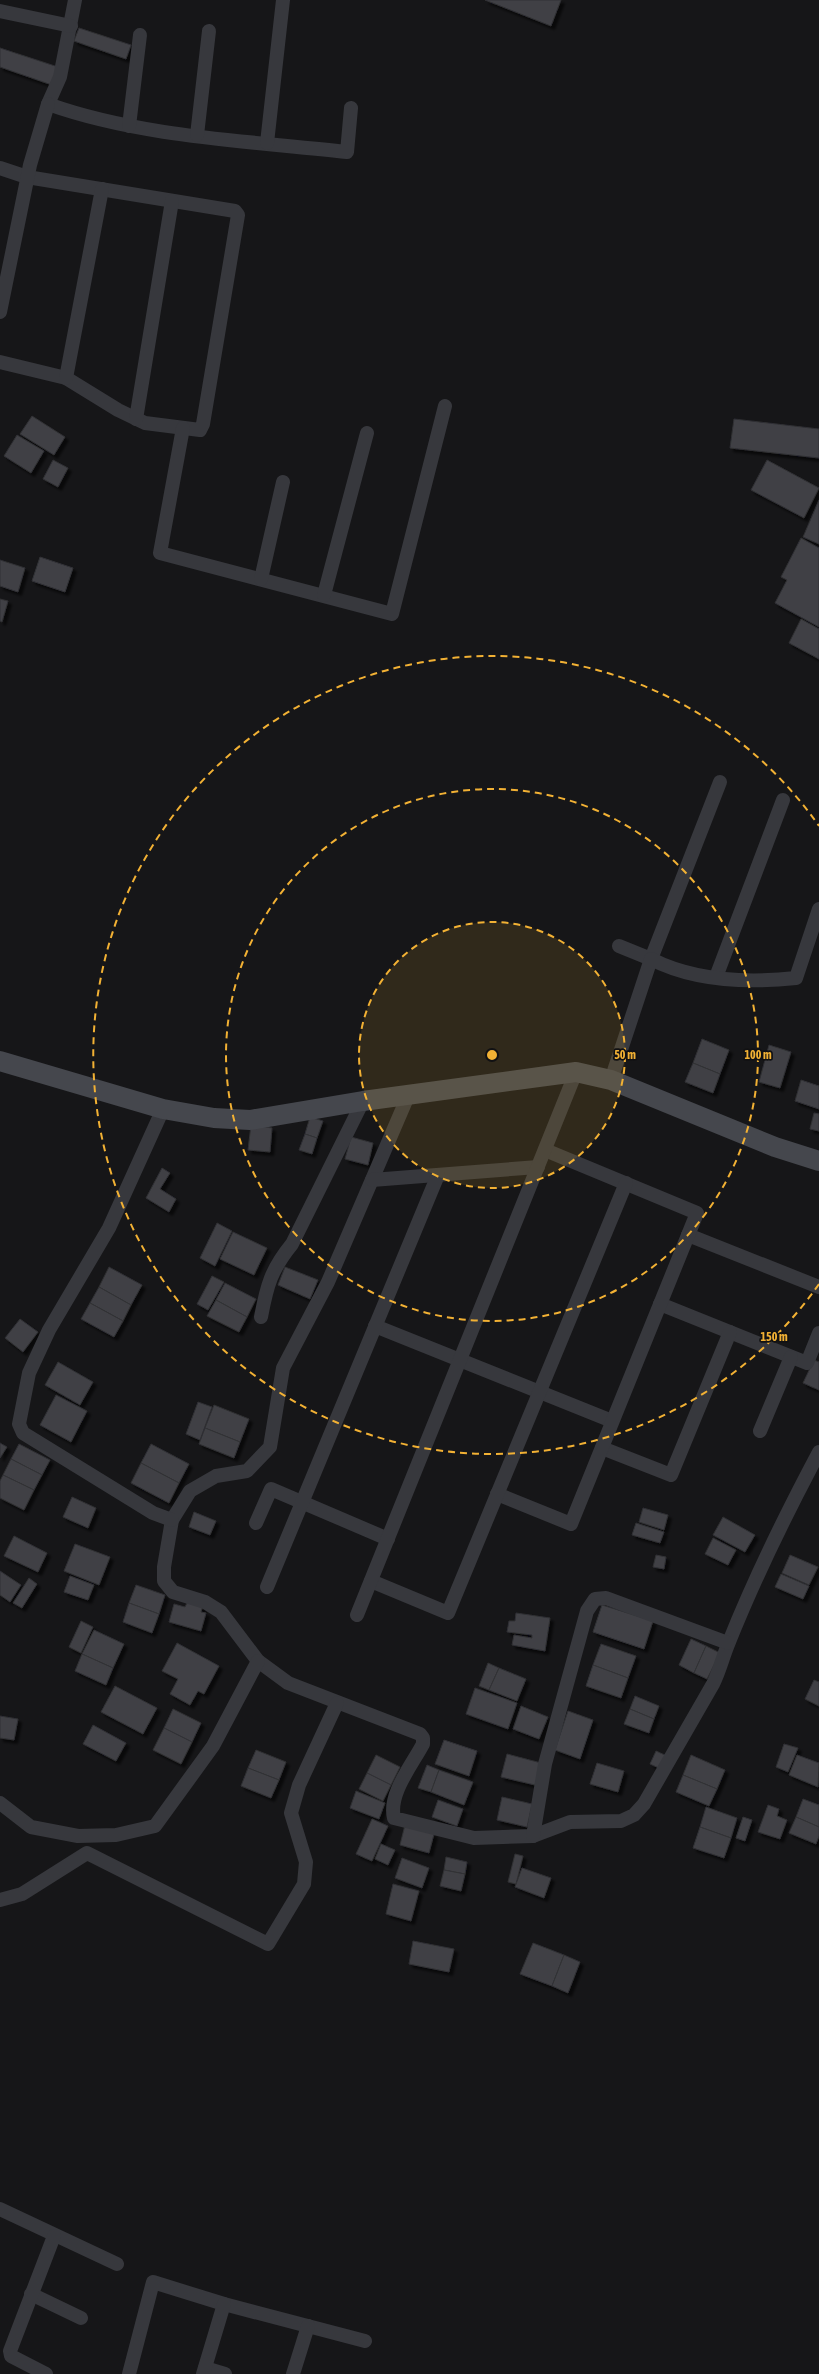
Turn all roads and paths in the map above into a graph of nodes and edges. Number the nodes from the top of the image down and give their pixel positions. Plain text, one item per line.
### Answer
1 (75, 0) edge
2 (283, 0) edge
3 (1, 12) edge
4 (71, 26) junction
5 (209, 31) dead end
6 (140, 35) dead end
7 (48, 104) junction
8 (352, 108) dead end
9 (129, 126) junction
10 (197, 135) junction
11 (267, 143) junction
12 (0, 168) edge
13 (27, 177) junction
14 (102, 189) junction
15 (172, 201) junction
16 (0, 312) edge
17 (0, 362) edge
18 (66, 378) junction
19 (445, 406) dead end
20 (136, 419) junction
21 (183, 428) junction
22 (367, 433) dead end
23 (283, 482) dead end
24 (261, 579) junction
25 (324, 595) junction
26 (720, 782) dead end
27 (783, 800) dead end
28 (819, 909) edge
29 (619, 946) dead end
30 (651, 959) junction
31 (716, 977) junction
32 (0, 1060) edge
33 (576, 1072) junction
34 (611, 1080) junction
35 (408, 1096) junction
36 (363, 1101) junction
37 (163, 1109) junction
38 (545, 1150) junction
39 (819, 1161) edge
40 (538, 1167) junction
41 (438, 1175) junction
42 (372, 1180) junction
43 (626, 1183) junction
44 (688, 1235) junction
45 (819, 1287) edge
46 (660, 1304) junction
47 (261, 1317) dead end
48 (375, 1326) junction
49 (730, 1332) junction
50 (819, 1333) edge
51 (791, 1357) junction
52 (460, 1360) junction
53 (539, 1392) junction
54 (612, 1421) junction
55 (760, 1431) dead end
56 (602, 1448) junction
57 (819, 1452) edge
58 (497, 1494) junction
59 (302, 1502) junction
60 (172, 1520) junction
61 (256, 1524) dead end
62 (388, 1540) junction
63 (371, 1581) junction
64 (267, 1586) dead end
65 (357, 1615) dead end
66 (728, 1643) junction
67 (258, 1661) junction
68 (338, 1703) junction
69 (0, 1803) edge
70 (533, 1836) junction
71 (0, 1900) edge
72 (0, 2209) edge
73 (54, 2236) junction
74 (117, 2264) dead end
75 (31, 2294) junction
76 (224, 2304) junction
77 (81, 2318) dead end
78 (308, 2326) junction
79 (366, 2341) dead end
80 (204, 2371) edge
81 (46, 2374) edge
82 (129, 2374) edge
83 (224, 2374) edge
84 (293, 2374) edge

1 - 4 street
2 - 11 street
3 - 4 street
4 - 7 street
5 - 10 street
6 - 9 street
7 - 9 street
7 - 13 street
8 - 11 street
9 - 10 street
10 - 11 street
12 - 13 street
13 - 14 street
13 - 16 street
14 - 15 street
14 - 18 street
15 - 20 street
15 - 21 street
17 - 18 street
18 - 20 street
19 - 25 street
20 - 21 street
21 - 24 street
22 - 25 street
23 - 24 street
24 - 25 street
26 - 30 street
27 - 31 street
28 - 31 street
29 - 30 street
30 - 31 street
30 - 34 street
32 - 37 street
33 - 34 street
33 - 35 street
33 - 38 street
34 - 39 street
35 - 36 street
35 - 42 street
36 - 37 street
36 - 47 street
37 - 60 street
38 - 40 street
38 - 43 street
40 - 41 street
40 - 52 street
41 - 42 street
41 - 48 street
42 - 60 street
43 - 44 street
43 - 53 street
44 - 45 street
44 - 46 street
46 - 49 street
46 - 54 street
48 - 52 street
48 - 59 street
49 - 51 street
49 - 56 street
50 - 51 street
51 - 55 street
52 - 53 street
52 - 62 street
53 - 54 street
53 - 58 street
54 - 56 street
56 - 58 street
57 - 66 street
58 - 63 street
59 - 61 street
59 - 62 street
59 - 64 street
60 - 67 street
62 - 63 street
63 - 65 street
66 - 70 street
66 - 70 street
67 - 68 street
67 - 69 street
68 - 70 street
68 - 71 street
72 - 73 street
73 - 74 street
73 - 75 street
75 - 77 street
75 - 81 street
76 - 78 street
76 - 80 street
76 - 82 street
78 - 79 street
78 - 84 street
80 - 83 street

